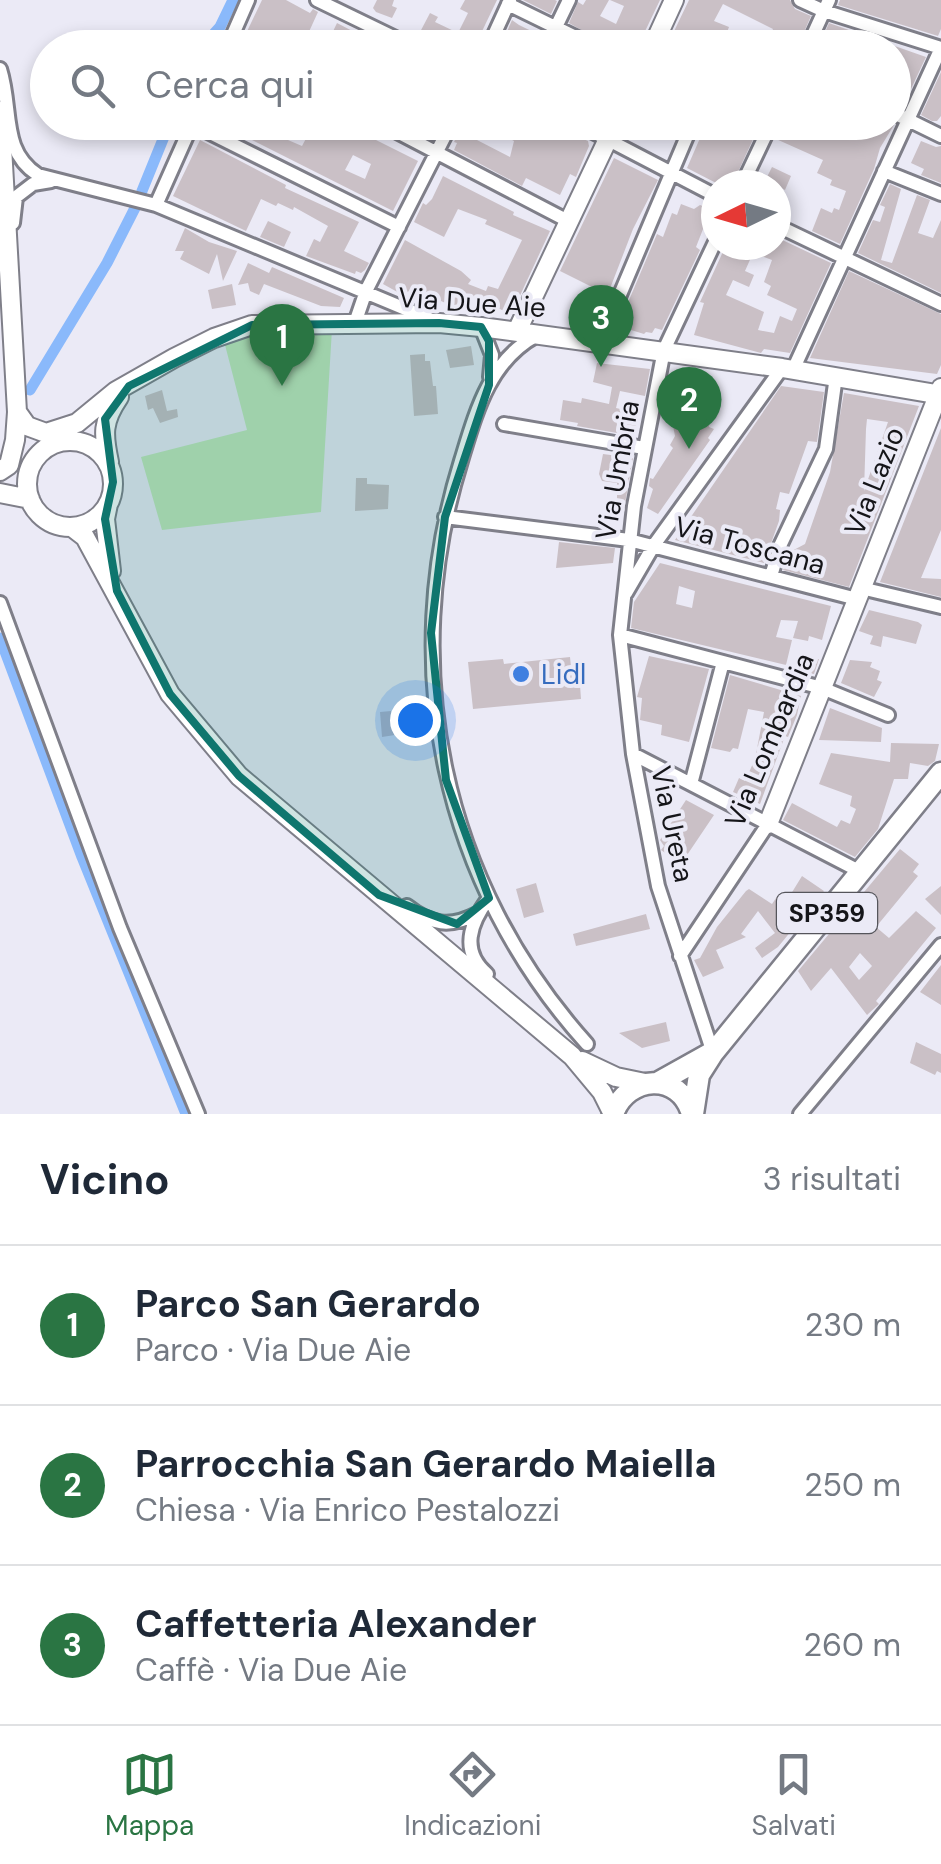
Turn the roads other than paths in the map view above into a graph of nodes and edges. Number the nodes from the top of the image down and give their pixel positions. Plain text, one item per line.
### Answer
1 (248, 0) edge
2 (317, 0) edge
3 (569, 0) edge
4 (674, 0) edge
5 (800, 0) edge
6 (510, 2) edge
7 (827, 6) edge
8 (556, 27) junction
9 (235, 30) edge
10 (379, 30) edge
11 (497, 30) edge
12 (562, 30) edge
13 (660, 30) edge
14 (816, 30) edge
15 (892, 30) edge
16 (911, 37) edge
17 (941, 48) edge
18 (0, 69) edge
19 (0, 111) edge
20 (911, 113) edge
21 (911, 121) edge
22 (941, 136) edge
23 (184, 140) edge
24 (226, 140) edge
25 (412, 140) edge
26 (443, 140) edge
27 (608, 140) edge
28 (625, 140) edge
29 (685, 140) edge
30 (763, 140) edge
31 (899, 140) edge
32 (437, 153) junction
33 (749, 170) edge
34 (884, 171) junction
35 (670, 172) junction
36 (53, 180) junction
37 (701, 188) edge
38 (941, 194) edge
39 (152, 204) junction
40 (570, 222) junction
41 (399, 228) junction
42 (791, 232) edge
43 (0, 245) edge
44 (844, 258) junction
45 (707, 260) edge
46 (8, 262) junction
47 (366, 291) junction
48 (941, 304) edge
49 (439, 322) junction
50 (355, 323) junction
51 (481, 327) junction
52 (515, 340) junction
53 (600, 342) junction
54 (664, 350) junction
55 (492, 354) junction
56 (788, 369) junction
57 (836, 376) junction
58 (489, 385) junction
59 (129, 386) junction
60 (940, 392) edge
61 (99, 406) junction
62 (17, 412) junction
63 (504, 424) dead end
64 (16, 440) junction
65 (71, 441) junction
66 (46, 448) junction
67 (644, 448) junction
68 (111, 470) junction
69 (29, 473) junction
70 (0, 474) edge
71 (0, 493) edge
72 (30, 499) junction
73 (108, 504) junction
74 (445, 517) junction
75 (72, 527) junction
76 (629, 540) junction
77 (654, 545) junction
78 (771, 576) junction
79 (117, 591) junction
80 (859, 594) junction
81 (622, 599) junction
82 (0, 604) edge
83 (941, 608) edge
84 (620, 635) junction
85 (723, 662) junction
86 (822, 688) junction
87 (888, 715) dead end
88 (633, 754) junction
89 (941, 772) edge
90 (691, 784) junction
91 (768, 824) junction
92 (861, 872) junction
93 (379, 895) junction
94 (489, 898) junction
95 (477, 914) junction
96 (941, 945) edge
97 (680, 956) junction
98 (518, 1011) junction
99 (579, 1050) junction
100 (713, 1052) junction
101 (652, 1082) junction
102 (198, 1114) edge
103 (613, 1114) edge
104 (693, 1114) edge
105 (800, 1114) edge

1 - 9 street
2 - 10 street
3 - 8 street
4 - 13 street
5 - 7 street
6 - 8 street
6 - 11 street
7 - 14 street
7 - 15 street
8 - 12 street
16 - 17 street
17 - 20 street
18 - 36 street
19 - 46 street
21 - 22 street
23 - 39 street
24 - 41 street
25 - 32 street
26 - 32 street
27 - 40 street
28 - 35 street
29 - 35 street
30 - 33 street
31 - 34 street
32 - 40 street
32 - 41 street
34 - 38 street
34 - 44 street
35 - 37 street
35 - 53 street
36 - 39 street
36 - 46 street
39 - 47 street
40 - 52 street
41 - 47 street
42 - 44 street
43 - 46 street
44 - 48 street
44 - 56 street
45 - 54 street, Via Umbria
46 - 62 street
47 - 49 street
47 - 50 street
49 - 50 street, Via Due Aie
49 - 51 street, Via Due Aie
50 - 59 street, Via Due Aie
51 - 52 street, Via Due Aie
51 - 55 street
52 - 53 street, Via Due Aie
52 - 55 street
52 - 58 street
53 - 54 street, Via Due Aie
54 - 56 street, Via Due Aie
54 - 67 street, Via Umbria
55 - 58 street
56 - 57 street, Via Due Aie
56 - 77 street
57 - 60 street, Via Due Aie
57 - 78 street
58 - 74 street
59 - 61 street, Via Due Aie
59 - 68 street
60 - 80 street, Via Lazio
61 - 62 street, Via Due Aie
61 - 65 street, Via Due Aie
62 - 64 street
62 - 66 street
63 - 67 street
64 - 69 street
64 - 70 street
65 - 66 street
65 - 68 street
66 - 69 street
67 - 76 street, Via Umbria
68 - 73 street
69 - 70 street
69 - 72 street
71 - 72 street
72 - 75 street
73 - 75 street
73 - 79 street
74 - 76 street, Via Toscana
74 - 94 street
75 - 79 street
76 - 77 street, Via Toscana
76 - 81 street, Via Umbria
77 - 78 street, Via Toscana
77 - 81 street
78 - 80 street, Via Toscana
79 - 93 street
80 - 83 street, Via Toscana
80 - 86 street, Via Lombardia
81 - 84 street, Via Ureta
82 - 102 street
84 - 85 street
84 - 88 street, Via Ureta
85 - 86 street
85 - 90 street
86 - 87 street
86 - 91 street, Via Lombardia
88 - 90 street
88 - 97 street, Via Ureta
89 - 92 main road, SP359
90 - 91 street
91 - 92 street
91 - 97 street, Via Lombardia
92 - 100 main road, SP359
93 - 95 street
93 - 98 street
94 - 95 street
94 - 99 street
95 - 98 street
96 - 105 street
97 - 100 street, Via Ureta
98 - 99 street
99 - 101 street
99 - 103 street
100 - 101 main road, SP359
100 - 104 main road, SP359
101 - 103 main road, SP359
101 - 104 main road, SP359

